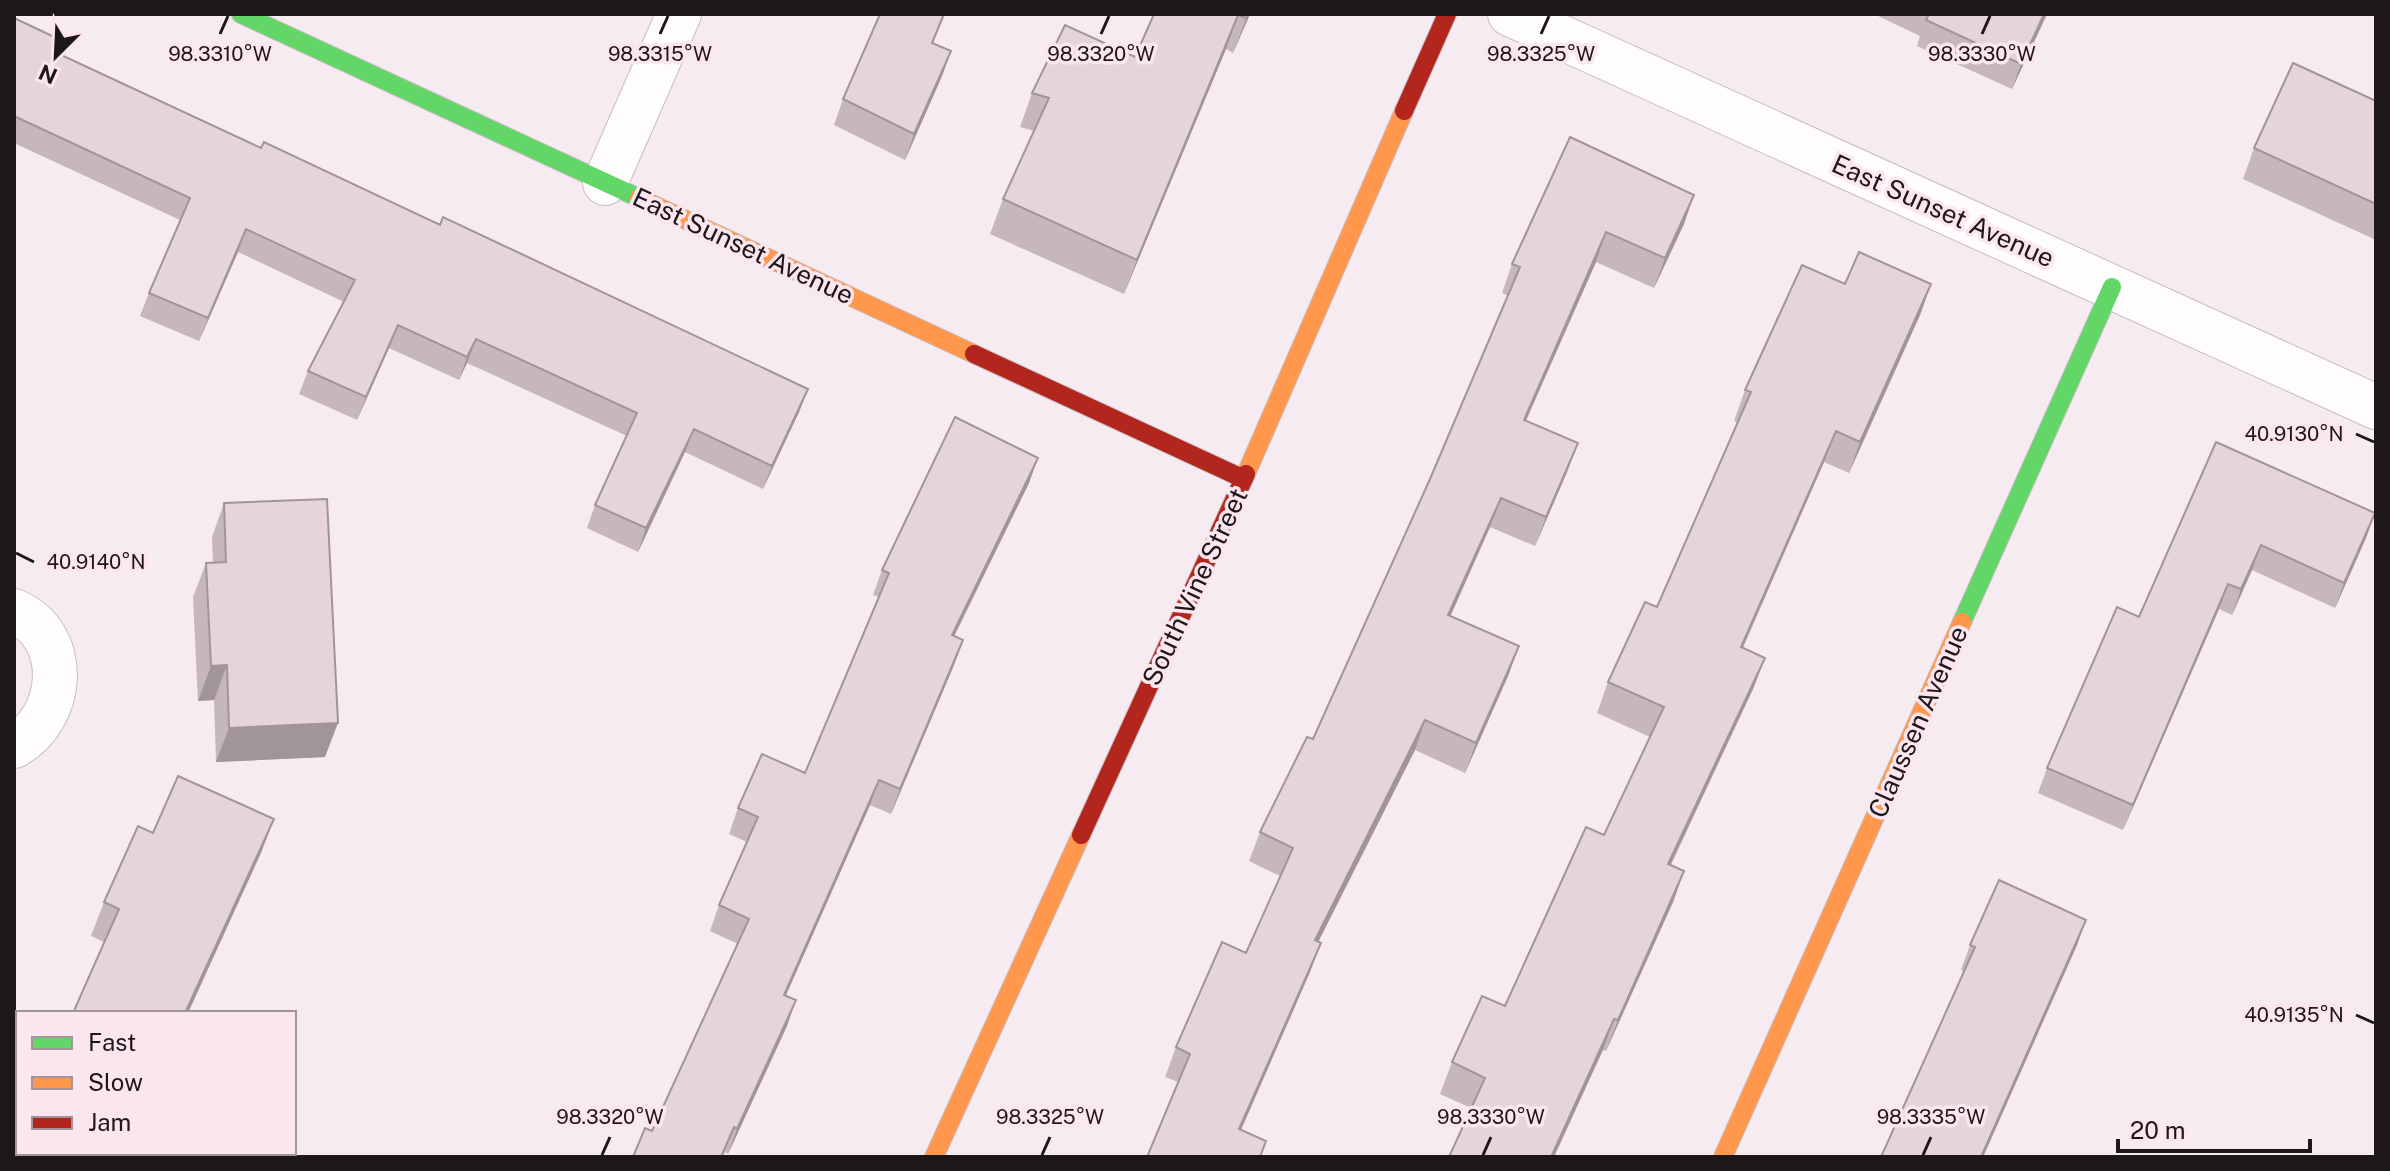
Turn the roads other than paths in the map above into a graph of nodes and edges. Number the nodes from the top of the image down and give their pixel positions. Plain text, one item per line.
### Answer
1 (241, 14) edge
2 (679, 14) edge
3 (1447, 14) edge
4 (1510, 14) edge
5 (605, 183) junction
6 (2112, 287) junction
7 (2376, 407) edge
8 (1244, 479) junction
9 (14, 611) edge
10 (14, 746) edge
11 (934, 1157) edge
12 (1723, 1157) edge

1 - 5 street, East Sunset Avenue
2 - 5 street
3 - 8 street, South Vine Street
4 - 6 street, East Sunset Avenue
5 - 8 street, East Sunset Avenue
6 - 7 street, East Sunset Avenue
6 - 12 street, Claussen Avenue
8 - 11 street, South Vine Street
9 - 10 street

